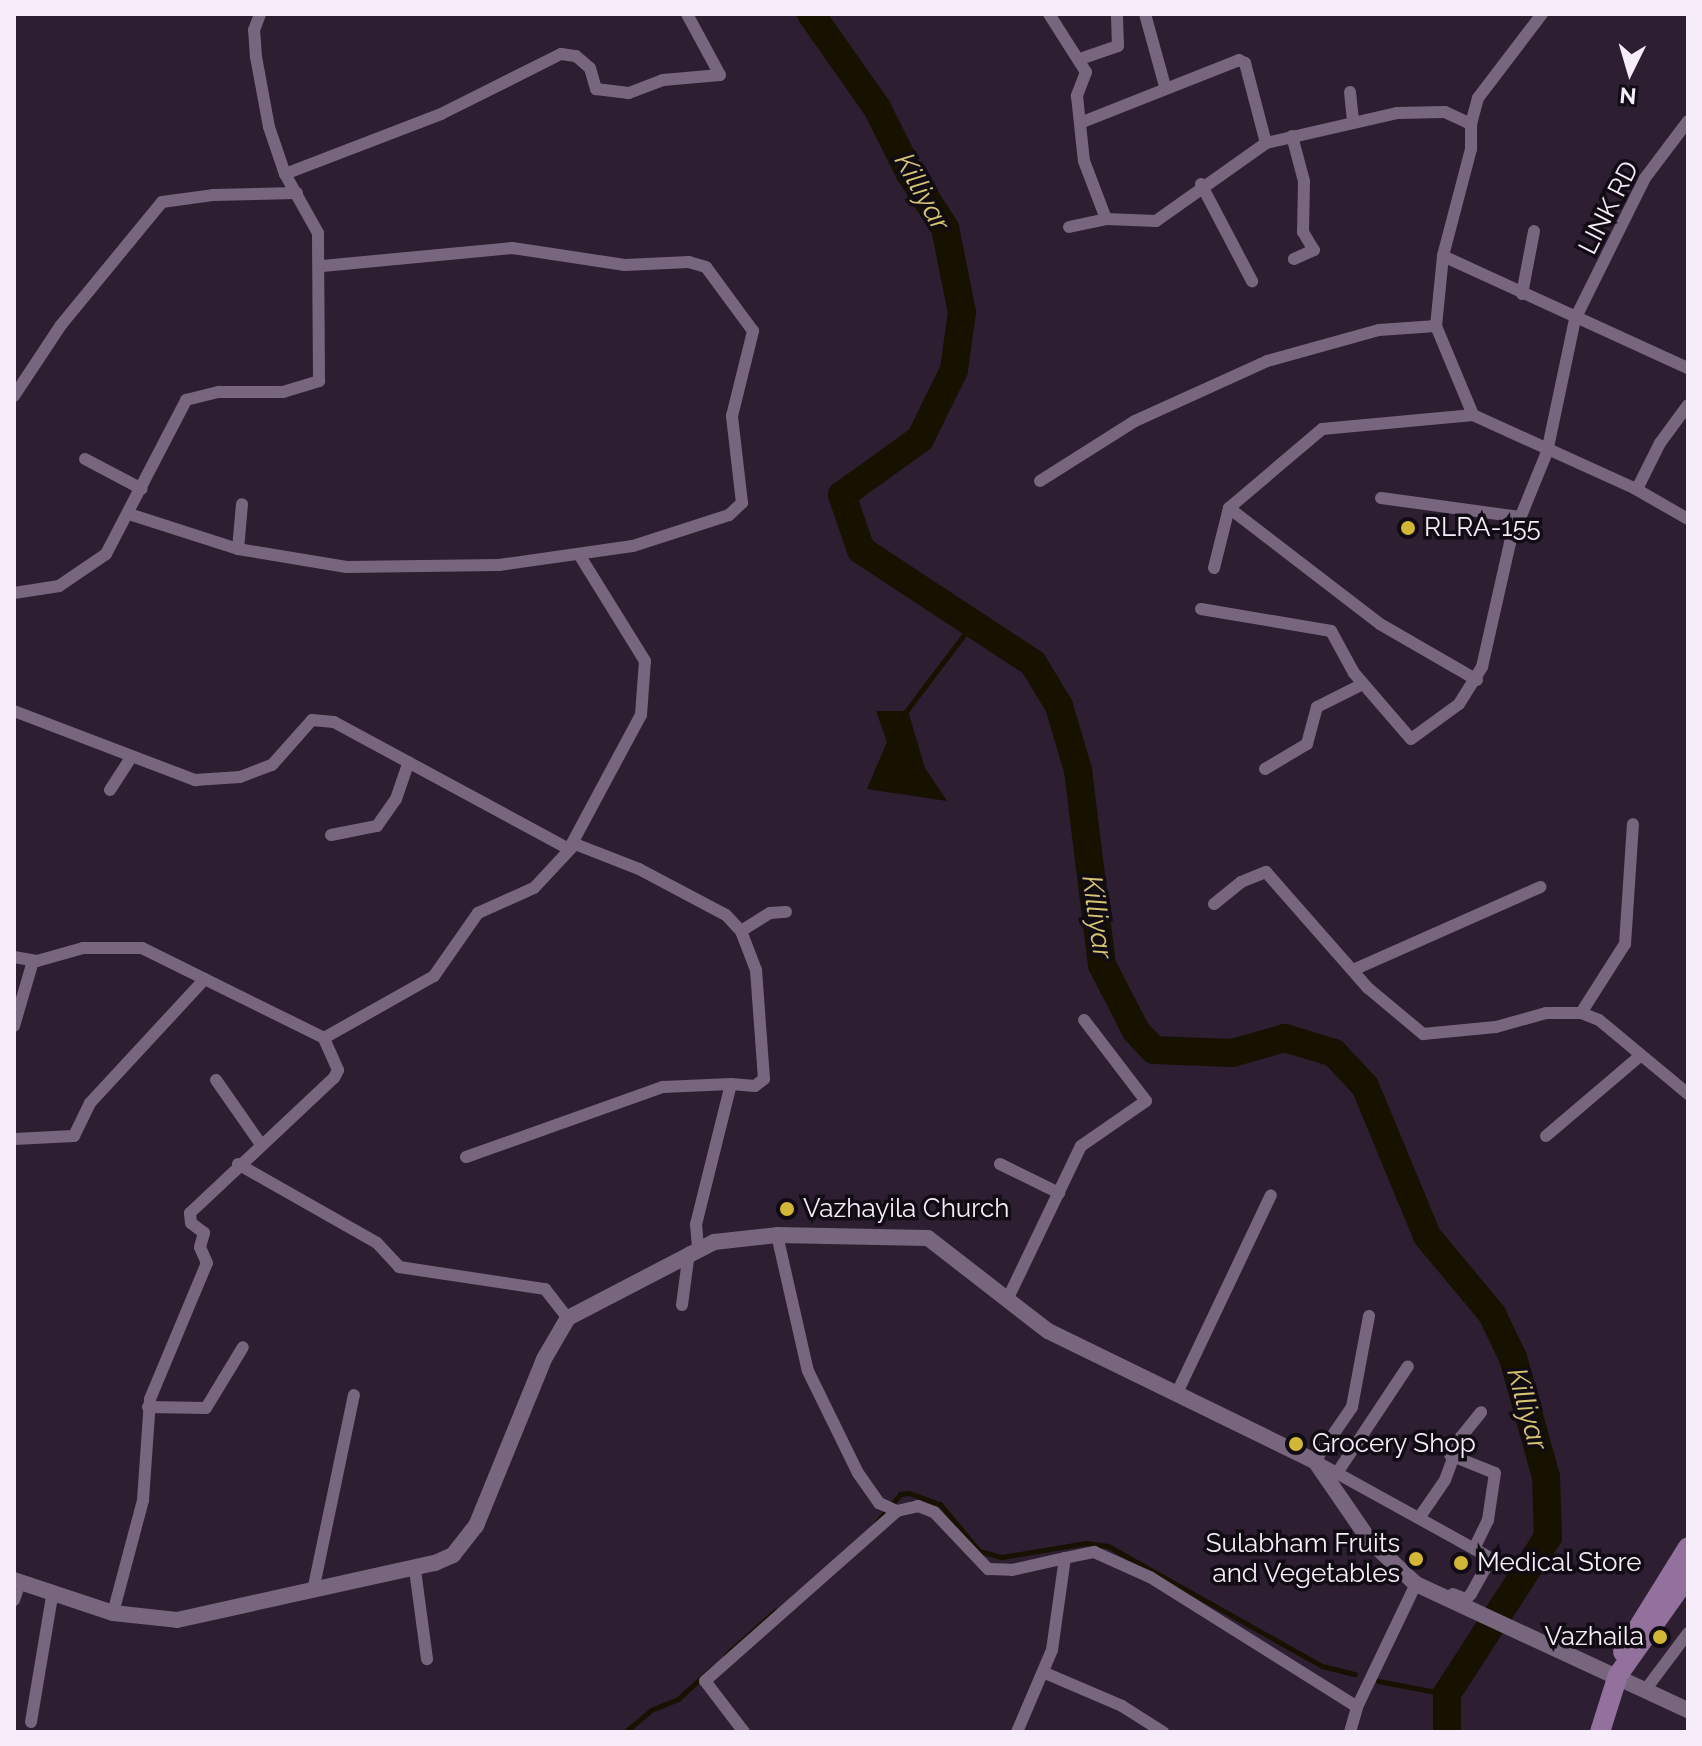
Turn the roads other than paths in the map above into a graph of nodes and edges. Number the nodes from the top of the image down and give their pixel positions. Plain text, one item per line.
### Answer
1 (260, 14) edge
2 (687, 14) edge
3 (1049, 14) edge
4 (1117, 14) edge
5 (1145, 14) edge
6 (1540, 15) edge
7 (1080, 59) junction
8 (1165, 86) junction
9 (1350, 92) dead end
10 (1688, 121) edge
11 (1353, 122) junction
12 (1080, 123) junction
13 (1471, 124) junction
14 (1292, 136) junction
15 (1266, 143) junction
16 (285, 174) junction
17 (1201, 184) junction
18 (297, 193) junction
19 (1106, 219) junction
20 (1069, 227) dead end
21 (1534, 231) dead end
22 (1443, 256) junction
23 (1294, 259) dead end
24 (320, 266) junction
25 (1252, 281) dead end
26 (1522, 294) junction
27 (1575, 319) junction
28 (1436, 326) junction
29 (1688, 368) edge
30 (14, 396) edge
31 (1688, 405) edge
32 (1473, 415) junction
33 (1547, 452) junction
34 (85, 459) dead end
35 (1040, 481) dead end
36 (142, 489) junction
37 (1637, 489) junction
38 (1381, 498) dead end
39 (242, 504) dead end
40 (1229, 508) junction
41 (129, 514) junction
42 (1520, 517) junction
43 (1688, 519) edge
44 (238, 549) junction
45 (580, 556) junction
46 (1214, 568) dead end
47 (14, 593) edge
48 (1201, 609) dead end
49 (1477, 680) junction
50 (1363, 684) junction
51 (14, 711) edge
52 (132, 756) junction
53 (409, 762) junction
54 (1265, 769) dead end
55 (110, 790) dead end
56 (1633, 824) dead end
57 (331, 835) dead end
58 (569, 849) junction
59 (1540, 887) dead end
60 (1214, 904) dead end
61 (786, 912) dead end
62 (741, 931) junction
63 (14, 957) edge
64 (33, 961) junction
65 (1353, 970) junction
66 (205, 979) junction
67 (1581, 1013) junction
68 (1084, 1020) dead end
69 (14, 1026) edge
70 (324, 1038) junction
71 (1640, 1056) junction
72 (216, 1080) dead end
73 (731, 1084) junction
74 (1688, 1094) edge
75 (1546, 1136) dead end
76 (14, 1139) edge
77 (260, 1143) junction
78 (466, 1157) dead end
79 (238, 1164) junction
80 (1000, 1164) dead end
81 (1059, 1193) junction
82 (1271, 1195) dead end
83 (777, 1235) junction
84 (693, 1250) junction
85 (1009, 1296) junction
86 (682, 1305) dead end
87 (1369, 1316) dead end
88 (568, 1318) junction
89 (243, 1347) dead end
90 (1408, 1366) dead end
91 (354, 1395) dead end
92 (1176, 1395) junction
93 (148, 1407) junction
94 (1481, 1412) dead end
95 (1450, 1455) junction
96 (1315, 1461) junction
97 (1337, 1473) junction
98 (891, 1509) junction
99 (1419, 1518) junction
100 (1688, 1547) edge
101 (1474, 1549) junction
102 (1065, 1558) junction
103 (415, 1570) junction
104 (1688, 1576) edge
105 (17, 1582) edge
106 (314, 1586) junction
107 (1424, 1588) junction
108 (52, 1596) junction
109 (14, 1600) edge
110 (113, 1613) junction
111 (1688, 1633) edge
112 (427, 1659) dead end
113 (1045, 1673) junction
114 (1618, 1675) junction
115 (1646, 1689) junction
116 (1359, 1704) junction
117 (1688, 1710) edge
118 (31, 1722) dead end
119 (744, 1732) edge
120 (1017, 1732) edge
121 (1163, 1732) edge
122 (1350, 1732) edge
123 (1600, 1732) edge

1 - 16 street
2 - 16 street
3 - 7 street
4 - 7 street
5 - 8 street
6 - 13 street
7 - 12 street
8 - 12 street
8 - 15 street
9 - 11 street
10 - 27 street, LINK RD
11 - 13 street
11 - 14 street
12 - 19 street
13 - 22 street
14 - 15 street
14 - 23 street
15 - 17 street
16 - 18 street
17 - 19 street
17 - 25 street
18 - 24 street
18 - 30 street
19 - 20 street
21 - 26 street
22 - 26 street
22 - 28 street
24 - 36 street
24 - 45 street
26 - 27 street
27 - 29 street
27 - 33 street, LINK RD
28 - 32 street
28 - 35 street
31 - 37 street
32 - 33 street
32 - 40 street
33 - 37 street
33 - 42 street, LINK RD
34 - 36 street
36 - 41 street
37 - 43 street
38 - 42 street
39 - 44 street
40 - 46 street
40 - 49 street
41 - 44 street
41 - 47 street
42 - 49 street, LINK RD
44 - 45 street
45 - 58 street
48 - 50 street
49 - 50 street
50 - 54 street
51 - 52 street
52 - 53 street
52 - 55 street
53 - 57 street
53 - 58 street
56 - 67 street
58 - 62 street
58 - 70 street
59 - 65 street
60 - 65 street
61 - 62 street
62 - 73 street
63 - 64 street
64 - 66 street
64 - 69 street
65 - 67 street
66 - 70 street
66 - 76 street
67 - 71 street
68 - 81 street
70 - 77 street
71 - 74 street
71 - 75 street
72 - 77 street
73 - 78 street
73 - 84 street
77 - 79 street
79 - 88 street
79 - 93 street
80 - 81 street
81 - 85 street
82 - 92 street
83 - 84 street
83 - 85 street
83 - 98 street
84 - 86 street
84 - 88 street
85 - 92 street
87 - 96 street
88 - 103 street
89 - 93 street
90 - 97 street
91 - 106 street
92 - 96 street
93 - 110 street
94 - 95 street
95 - 99 street
95 - 101 street
96 - 97 street
96 - 107 street
97 - 99 street
98 - 102 street
98 - 119 street
99 - 101 street
100 - 114 main road
101 - 107 street
102 - 113 street
102 - 116 street
103 - 106 street
103 - 112 street
104 - 114 main road
105 - 108 street
105 - 109 street
106 - 110 street
107 - 114 street
107 - 116 street
108 - 110 street
108 - 118 street
111 - 115 street
113 - 120 street
113 - 121 street
114 - 115 street
114 - 123 main road
115 - 117 street
116 - 122 street

